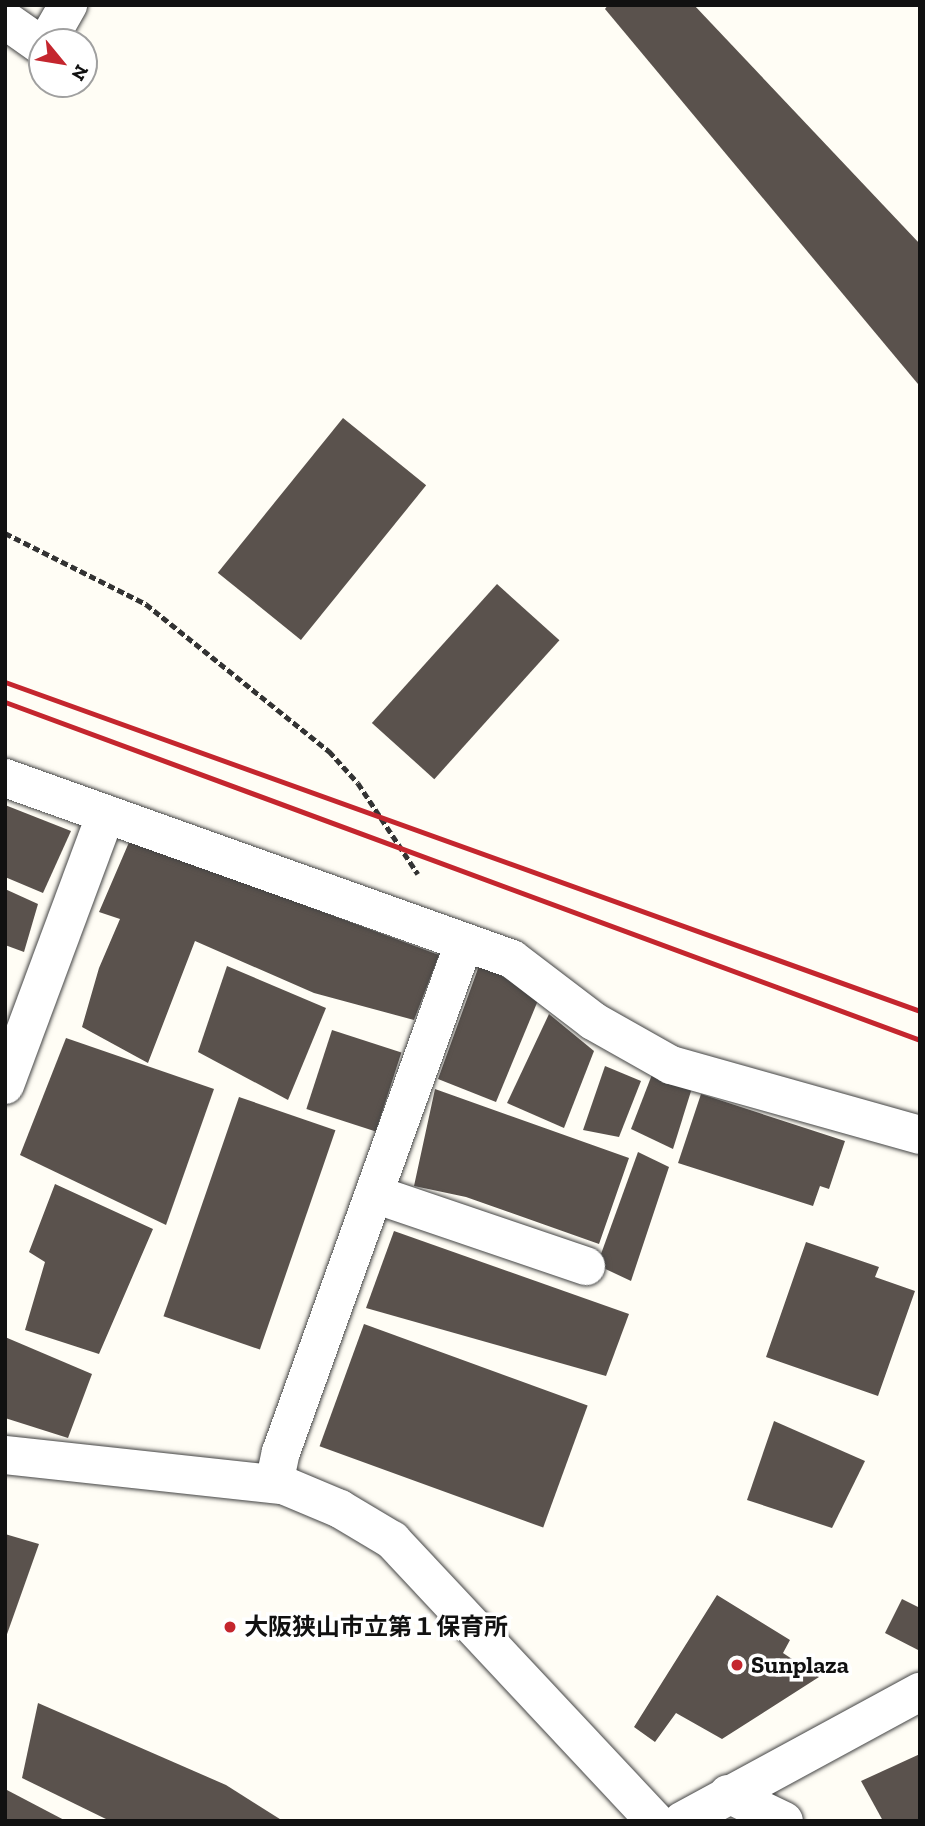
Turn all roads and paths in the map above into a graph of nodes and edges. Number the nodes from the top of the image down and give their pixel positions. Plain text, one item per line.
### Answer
1 (68, 5) edge
2 (5, 20) edge
3 (55, 28) edge
4 (28, 36) edge
5 (5, 533) edge
6 (5, 778) edge
7 (106, 814) junction
8 (420, 876) dead end
9 (464, 943) junction
10 (5, 1084) edge
11 (920, 1135) edge
12 (374, 1194) junction
13 (586, 1266) dead end
14 (5, 1455) edge
15 (274, 1484) junction
16 (920, 1692) edge
17 (728, 1794) junction
18 (655, 1821) edge
19 (682, 1821) edge
20 (784, 1821) edge

1 - 3 street
2 - 4 street
5 - 8 path
6 - 7 street
7 - 9 street
7 - 10 street
9 - 11 street
9 - 12 street
12 - 13 street
12 - 15 street
14 - 15 street
15 - 18 street
16 - 17 street
17 - 19 street
17 - 20 street

